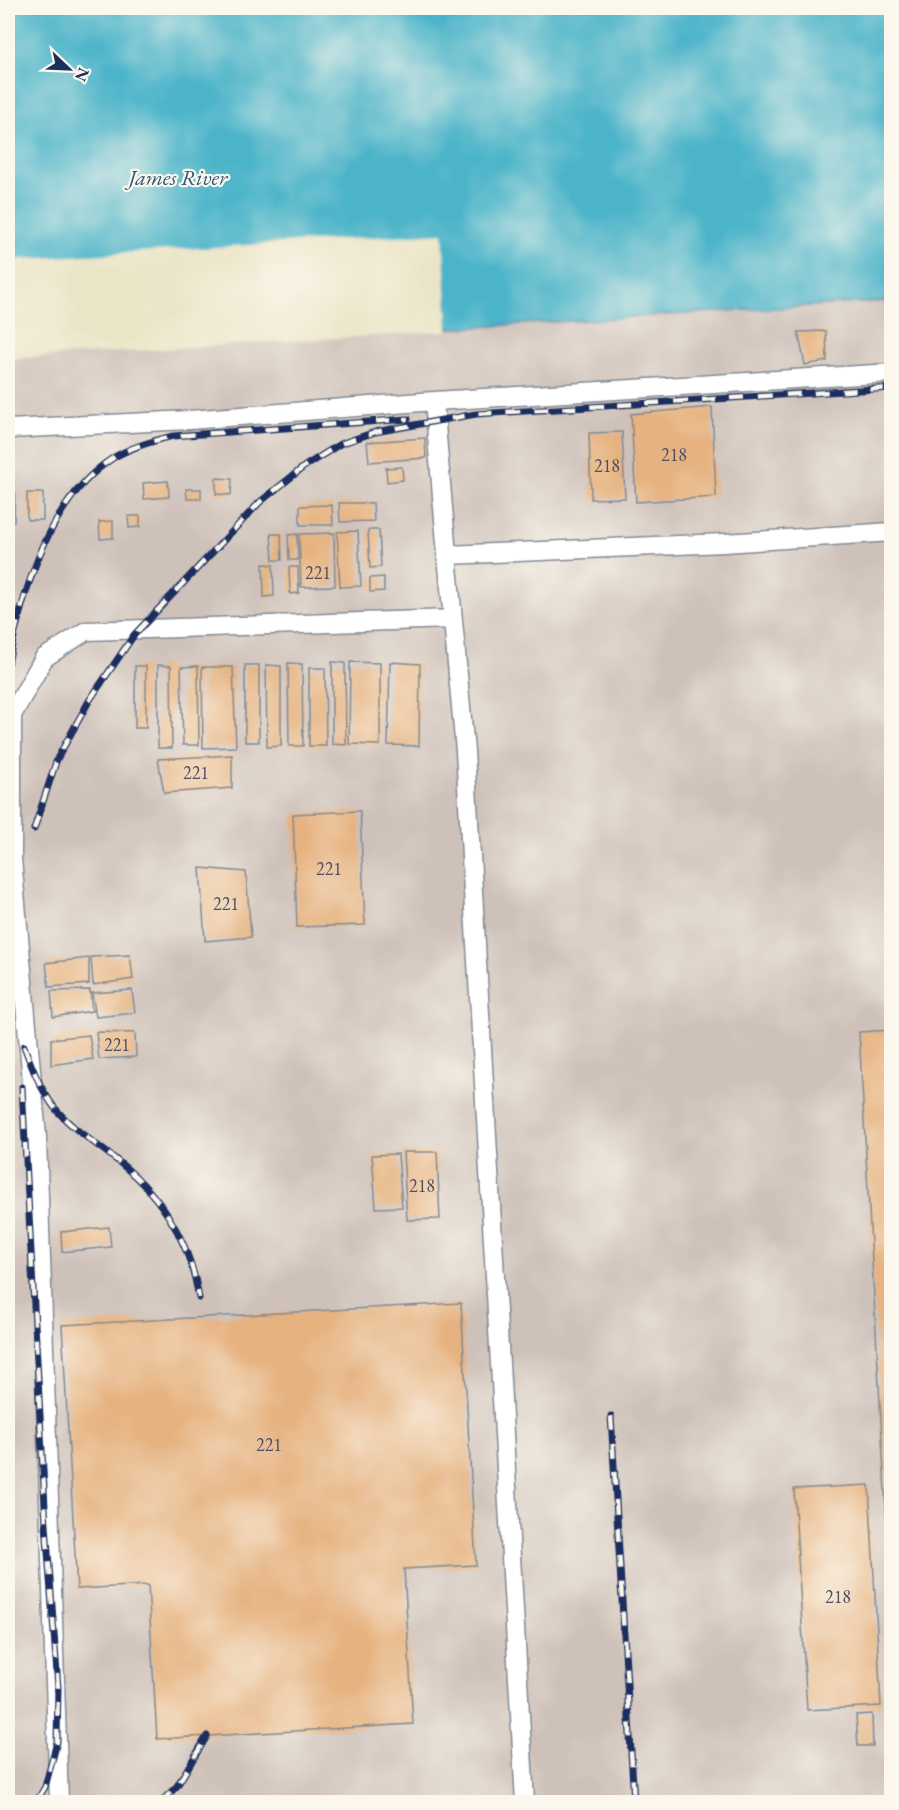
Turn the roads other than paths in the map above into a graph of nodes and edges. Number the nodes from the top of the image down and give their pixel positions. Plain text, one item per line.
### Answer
1 (891, 373) edge
2 (434, 401) junction
3 (8, 429) edge
4 (891, 532) edge
5 (447, 555) junction
6 (453, 619) junction
7 (10, 859) edge
8 (58, 1803) edge
9 (525, 1803) edge

1 - 2 lane
2 - 3 lane
2 - 5 lane
4 - 5 lane
5 - 6 lane
6 - 7 lane
6 - 9 lane
7 - 8 lane

